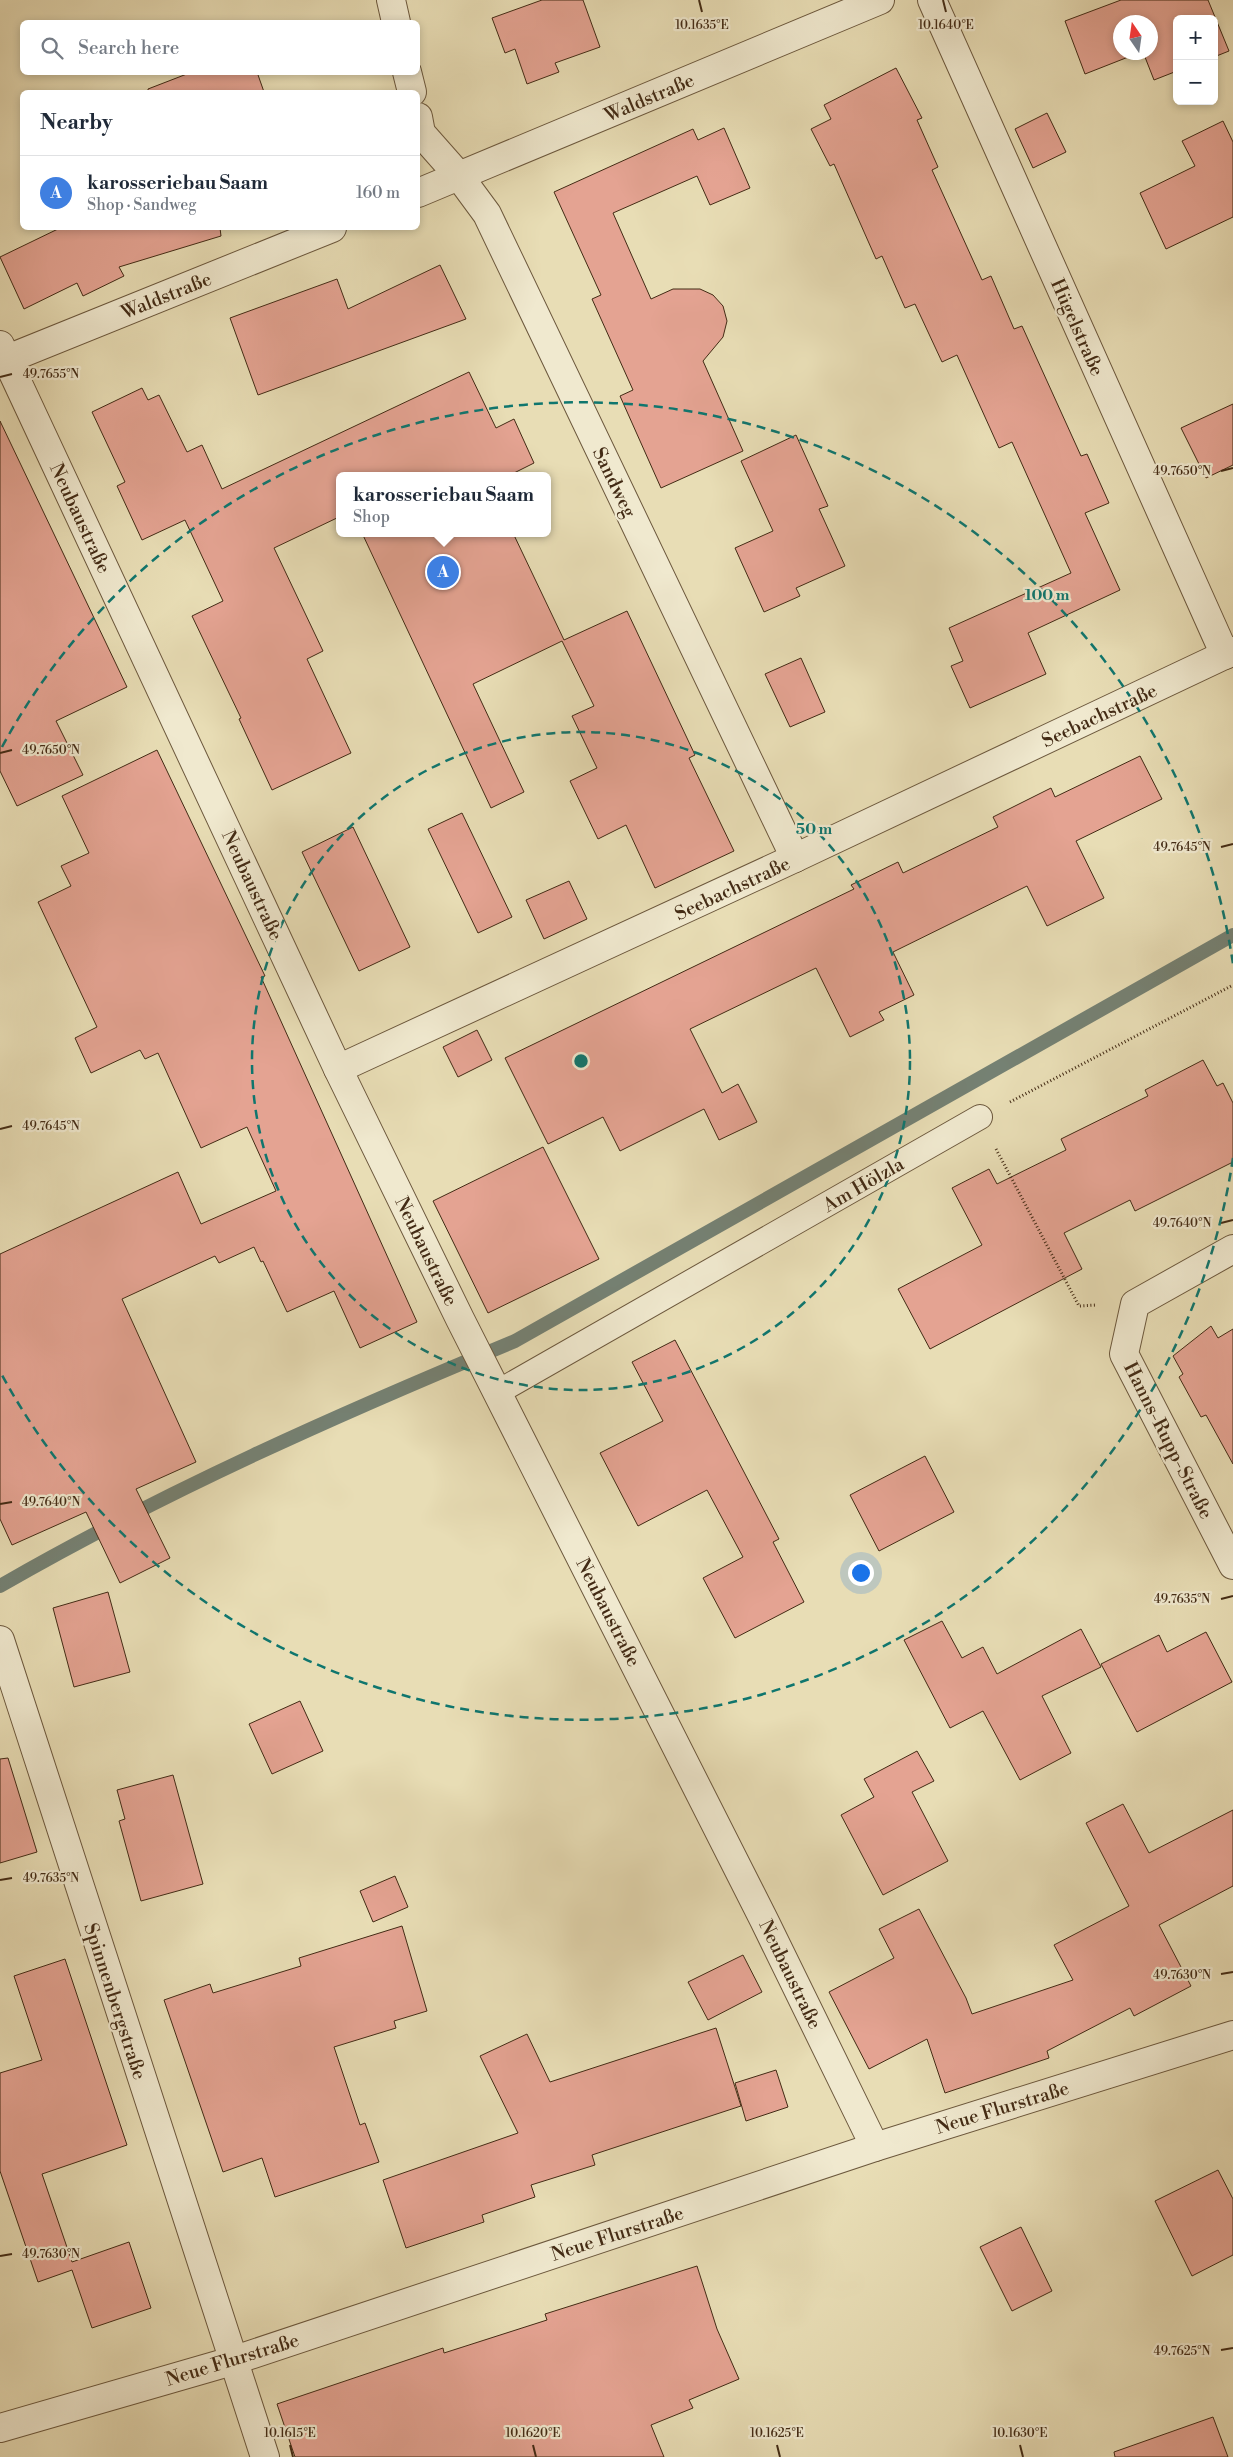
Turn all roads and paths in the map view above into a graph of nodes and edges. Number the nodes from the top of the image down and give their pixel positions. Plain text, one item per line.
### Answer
1 (390, 0) edge
2 (880, 0) edge
3 (932, 0) edge
4 (395, 20) edge
5 (408, 75) edge
6 (412, 90) edge
7 (420, 128) edge
8 (459, 176) junction
9 (420, 192) edge
10 (327, 230) edge
11 (2, 355) edge
12 (1229, 653) edge
13 (795, 858) junction
14 (1233, 985) edge
15 (338, 1069) junction
16 (980, 1117) junction
17 (1233, 1249) edge
18 (1135, 1304) junction
19 (498, 1392) junction
20 (1233, 1565) edge
21 (0, 1640) edge
22 (1233, 2034) edge
23 (876, 2147) junction
24 (232, 2361) junction
25 (0, 2428) edge
26 (265, 2457) edge

1 - 4 street
2 - 8 street, Waldstraße
3 - 12 street, Hügelstraße
5 - 6 street
7 - 8 street, Sandweg
8 - 9 street, Waldstraße
8 - 13 street, Sandweg
10 - 11 street, Waldstraße
11 - 15 street, Neubaustraße
12 - 13 street, Seebachstraße
13 - 15 street, Seebachstraße
14 - 16 path
15 - 19 street, Neubaustraße
16 - 18 path
16 - 19 lane, Am Hölzla
17 - 18 street
18 - 20 street, Hanns-Rupp-Straße
19 - 23 street, Neubaustraße
21 - 24 street, Spinnenbergstraße
22 - 23 street, Neue Flurstraße
23 - 24 street, Neue Flurstraße
24 - 25 street, Neue Flurstraße
24 - 26 street, Spinnenbergstraße

